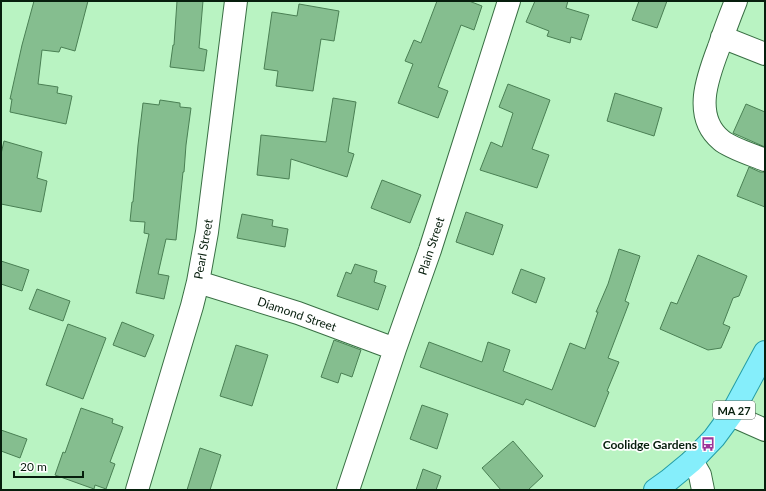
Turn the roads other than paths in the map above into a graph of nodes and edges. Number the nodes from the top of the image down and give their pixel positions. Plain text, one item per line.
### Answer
1 (236, 1) edge
2 (509, 1) edge
3 (736, 1) edge
4 (722, 37) junction
5 (765, 54) edge
6 (765, 160) edge
7 (198, 282) junction
8 (395, 349) junction
9 (765, 352) edge
10 (731, 415) junction
11 (765, 430) edge
12 (692, 461) junction
13 (137, 490) edge
14 (348, 490) edge
15 (655, 490) edge
16 (703, 490) edge

1 - 7 street, Pearl Street
2 - 8 street, Plain Street
3 - 4 street
4 - 5 street
4 - 6 street
7 - 8 street, Diamond Street
7 - 13 street, Pearl Street
8 - 14 street, Plain Street
9 - 10 main road, MA 27
10 - 11 street
10 - 12 main road, MA 27
12 - 15 main road, MA 27
12 - 16 street

